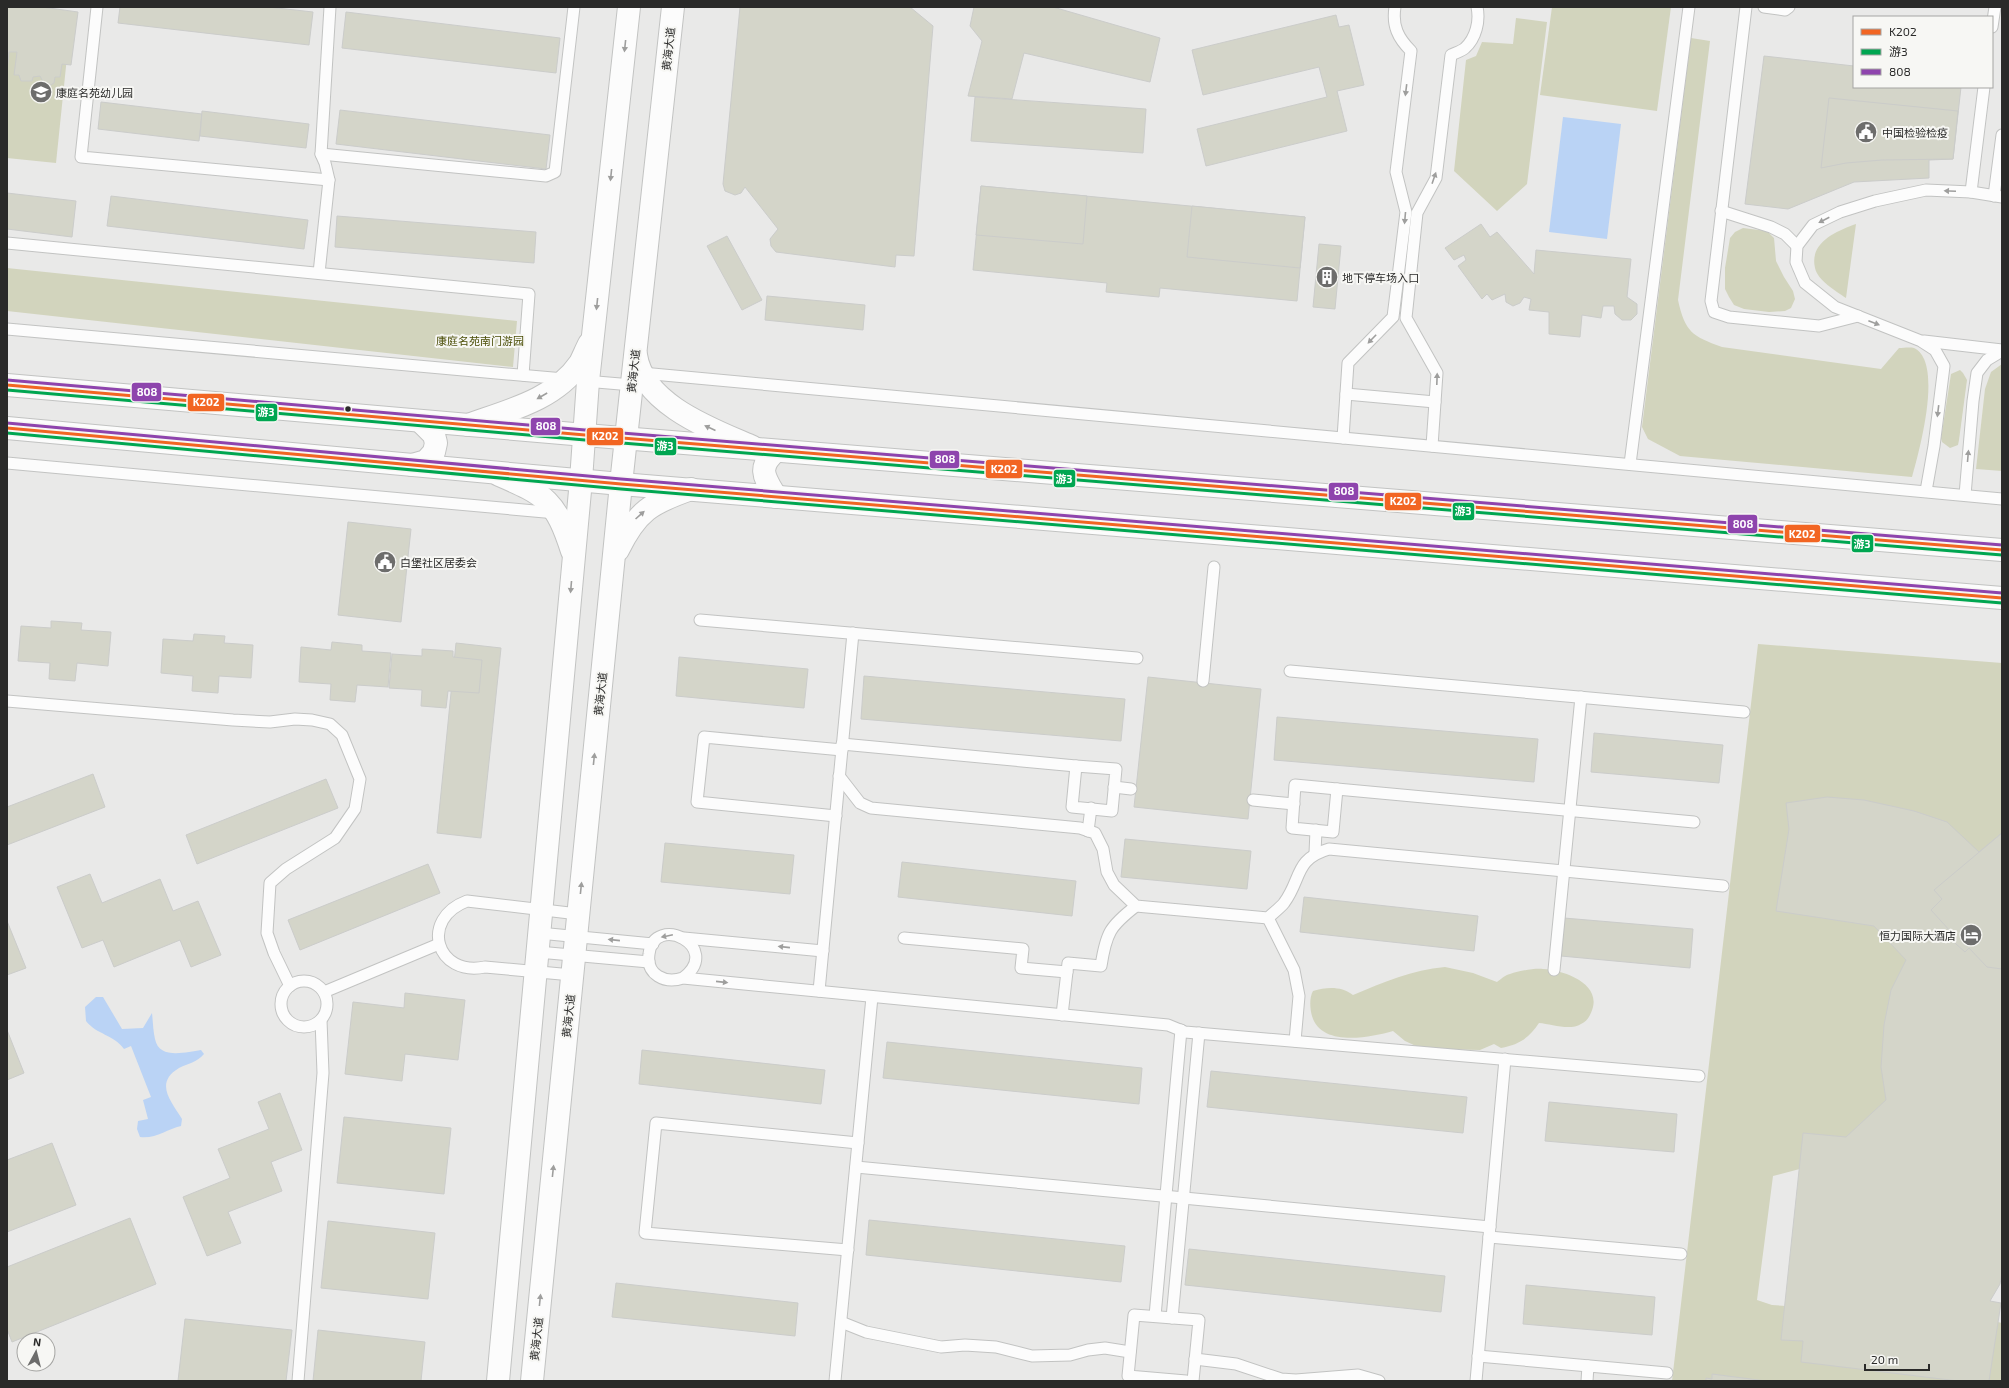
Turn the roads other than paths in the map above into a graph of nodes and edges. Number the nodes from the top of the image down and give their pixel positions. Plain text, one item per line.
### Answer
1 (97, 7) edge
2 (330, 7) edge
3 (574, 7) edge
4 (629, 7) edge
5 (673, 7) edge
6 (1395, 7) edge
7 (1477, 7) edge
8 (1690, 7) edge
9 (1746, 7) edge
10 (1764, 7) edge
11 (1789, 7) edge
12 (1994, 7) edge
13 (1993, 17) edge
14 (1984, 88) edge
15 (2002, 135) edge
16 (320, 154) junction
17 (329, 180) junction
18 (1971, 192) junction
19 (1998, 197) edge
20 (1721, 211) junction
21 (7, 243) edge
22 (1797, 246) junction
23 (319, 273) junction
24 (1858, 316) junction
25 (7, 329) edge
26 (594, 336) junction
27 (1921, 341) junction
28 (2002, 351) edge
29 (523, 375) junction
30 (636, 377) junction
31 (566, 379) junction
32 (588, 381) junction
33 (7, 385) edge
34 (1346, 394) junction
35 (1435, 402) junction
36 (420, 421) junction
37 (468, 425) junction
38 (7, 428) edge
39 (585, 435) junction
40 (1342, 438) junction
41 (626, 439) junction
42 (1432, 446) junction
43 (767, 450) junction
44 (7, 463) edge
45 (1630, 464) junction
46 (412, 465) junction
47 (494, 473) junction
48 (581, 480) junction
49 (621, 484) junction
50 (691, 489) junction
51 (1926, 491) junction
52 (1965, 495) junction
53 (776, 497) junction
54 (2002, 499) edge
55 (567, 514) junction
56 (2002, 550) edge
57 (613, 560) junction
58 (1214, 567) dead end
59 (2002, 598) edge
60 (700, 620) dead end
61 (852, 634) junction
62 (1137, 658) dead end
63 (1290, 671) dead end
64 (1203, 681) dead end
65 (1581, 697) junction
66 (7, 701) edge
67 (1744, 712) dead end
68 (842, 747) junction
69 (1076, 766) junction
70 (839, 776) junction
71 (1114, 787) junction
72 (1132, 789) dead end
73 (1337, 789) junction
74 (1253, 800) dead end
75 (1294, 804) junction
76 (1091, 808) junction
77 (1570, 810) junction
78 (836, 816) junction
79 (1694, 822) dead end
80 (1316, 830) junction
81 (1088, 831) junction
82 (1315, 853) junction
83 (1563, 871) junction
84 (1723, 886) dead end
85 (1136, 906) junction
86 (542, 910) junction
87 (578, 914) junction
88 (1268, 918) junction
89 (684, 938) junction
90 (904, 938) dead end
91 (439, 944) junction
92 (652, 944) junction
93 (823, 951) junction
94 (538, 952) junction
95 (574, 956) junction
96 (649, 962) junction
97 (1554, 970) dead end
98 (1067, 972) junction
99 (683, 978) junction
100 (290, 986) junction
101 (819, 991) junction
102 (324, 992) junction
103 (872, 997) junction
104 (1062, 1015) junction
105 (321, 1020) junction
106 (1181, 1030) junction
107 (1199, 1033) junction
108 (1295, 1042) junction
109 (1505, 1059) junction
110 (1699, 1076) dead end
111 (858, 1143) junction
112 (856, 1167) junction
113 (1166, 1196) junction
114 (1184, 1198) junction
115 (1490, 1232) junction
116 (848, 1250) junction
117 (1681, 1254) dead end
118 (1155, 1316) junction
119 (1172, 1318) junction
120 (841, 1322) junction
121 (1130, 1352) junction
122 (1478, 1356) junction
123 (1195, 1359) junction
124 (1588, 1366) junction
125 (1667, 1373) dead end
126 (1137, 1379) edge
127 (298, 1381) edge
128 (498, 1381) edge
129 (532, 1381) edge
130 (835, 1381) edge
131 (1182, 1381) edge
132 (1186, 1381) edge
133 (1193, 1381) edge
134 (1379, 1381) edge
135 (1476, 1381) edge
136 (1587, 1381) edge

1 - 17 lane
2 - 16 lane
3 - 16 lane
4 -> 26 main road
5 - 30 main road, 黄海大道
6 -> 34 lane
35 -> 7 lane
8 - 45 lane
9 - 20 lane
10 - 11 lane
12 - 13 lane
14 - 18 lane
15 - 19 lane
16 - 17 lane
17 - 23 lane
18 - 19 lane
18 -> 22 lane
20 - 22 lane
20 - 24 lane
21 - 23 lane
22 - 24 lane
23 - 29 lane
24 -> 27 lane
25 - 29 lane
26 - 31 main road
26 - 32 main road
27 - 28 lane
27 -> 51 lane
52 -> 28 lane
29 - 31 lane
30 - 32 lane
30 - 40 lane
30 - 41 main road, 黄海大道
43 -> 30 main road
31 - 32 lane
31 -> 37 main road
32 - 39 main road
33 - 36 main road
34 - 35 lane
34 - 40 lane
35 - 42 lane
36 - 37 main road
36 - 46 main road
37 - 39 main road
38 - 46 main road
39 - 41 main road
39 - 48 main road
40 - 42 lane
41 - 43 main road
41 - 49 main road, 黄海大道
42 - 45 lane
43 - 53 main road
43 - 56 main road
44 - 55 lane
45 - 51 lane
46 - 47 main road
47 - 48 main road
47 - 55 main road
48 - 49 main road
48 - 55 main road
49 - 50 main road
49 - 57 main road, 黄海大道
50 - 53 main road
57 -> 50 main road
51 - 52 lane
52 - 54 lane
53 - 59 main road
55 -> 86 main road
87 -> 57 main road, 黄海大道
58 - 64 lane
60 - 61 lane
61 - 62 lane
61 - 68 lane
63 - 65 lane
65 - 67 lane
65 - 77 lane
66 - 100 lane
68 - 69 lane
68 - 70 lane
68 - 78 lane
69 - 71 lane
69 - 76 lane
70 - 78 lane
70 - 81 lane
71 - 72 lane
71 - 76 lane
73 - 75 lane
73 - 77 lane
73 - 80 lane
74 - 75 lane
75 - 80 lane
76 - 81 lane
77 - 79 lane
77 - 83 lane
78 - 93 lane
80 - 82 lane
81 - 85 lane
82 - 83 lane
82 - 88 lane
83 - 84 lane
83 - 97 lane
85 - 88 lane
85 - 98 lane
86 - 87 lane
86 - 91 lane
86 - 94 main road
87 - 95 main road, 黄海大道
88 - 108 lane
89 -> 92 lane
93 -> 89 lane
89 - 99 lane
90 - 98 lane
91 - 94 lane
91 - 102 lane
92 -> 95 lane
92 - 96 lane
93 - 101 lane
94 - 95 lane
94 - 95 lane
94 - 95 lane
94 - 128 main road
95 - 96 lane
129 -> 95 main road, 黄海大道
96 - 99 lane
98 - 104 lane
99 -> 101 lane
100 - 102 lane
100 - 105 lane
101 - 103 lane
102 - 105 lane
103 - 104 lane
103 - 111 lane
104 - 106 lane
105 - 127 lane
106 - 107 lane
106 - 113 lane
107 - 108 lane
107 - 114 lane
108 - 109 lane
109 - 110 lane
109 - 115 lane
111 - 112 lane
111 - 116 lane
112 - 113 lane
112 - 116 lane
113 - 114 lane
113 - 118 lane
114 - 115 lane
114 - 119 lane
115 - 117 lane
115 - 122 lane
116 - 120 lane
118 - 119 lane
118 - 121 lane
119 - 123 lane
120 - 121 lane
120 - 130 lane
121 - 126 lane
122 - 124 lane
122 - 135 lane
123 - 133 lane
123 - 134 lane
124 - 125 lane
124 - 136 lane
126 - 131 lane
131 - 132 lane

